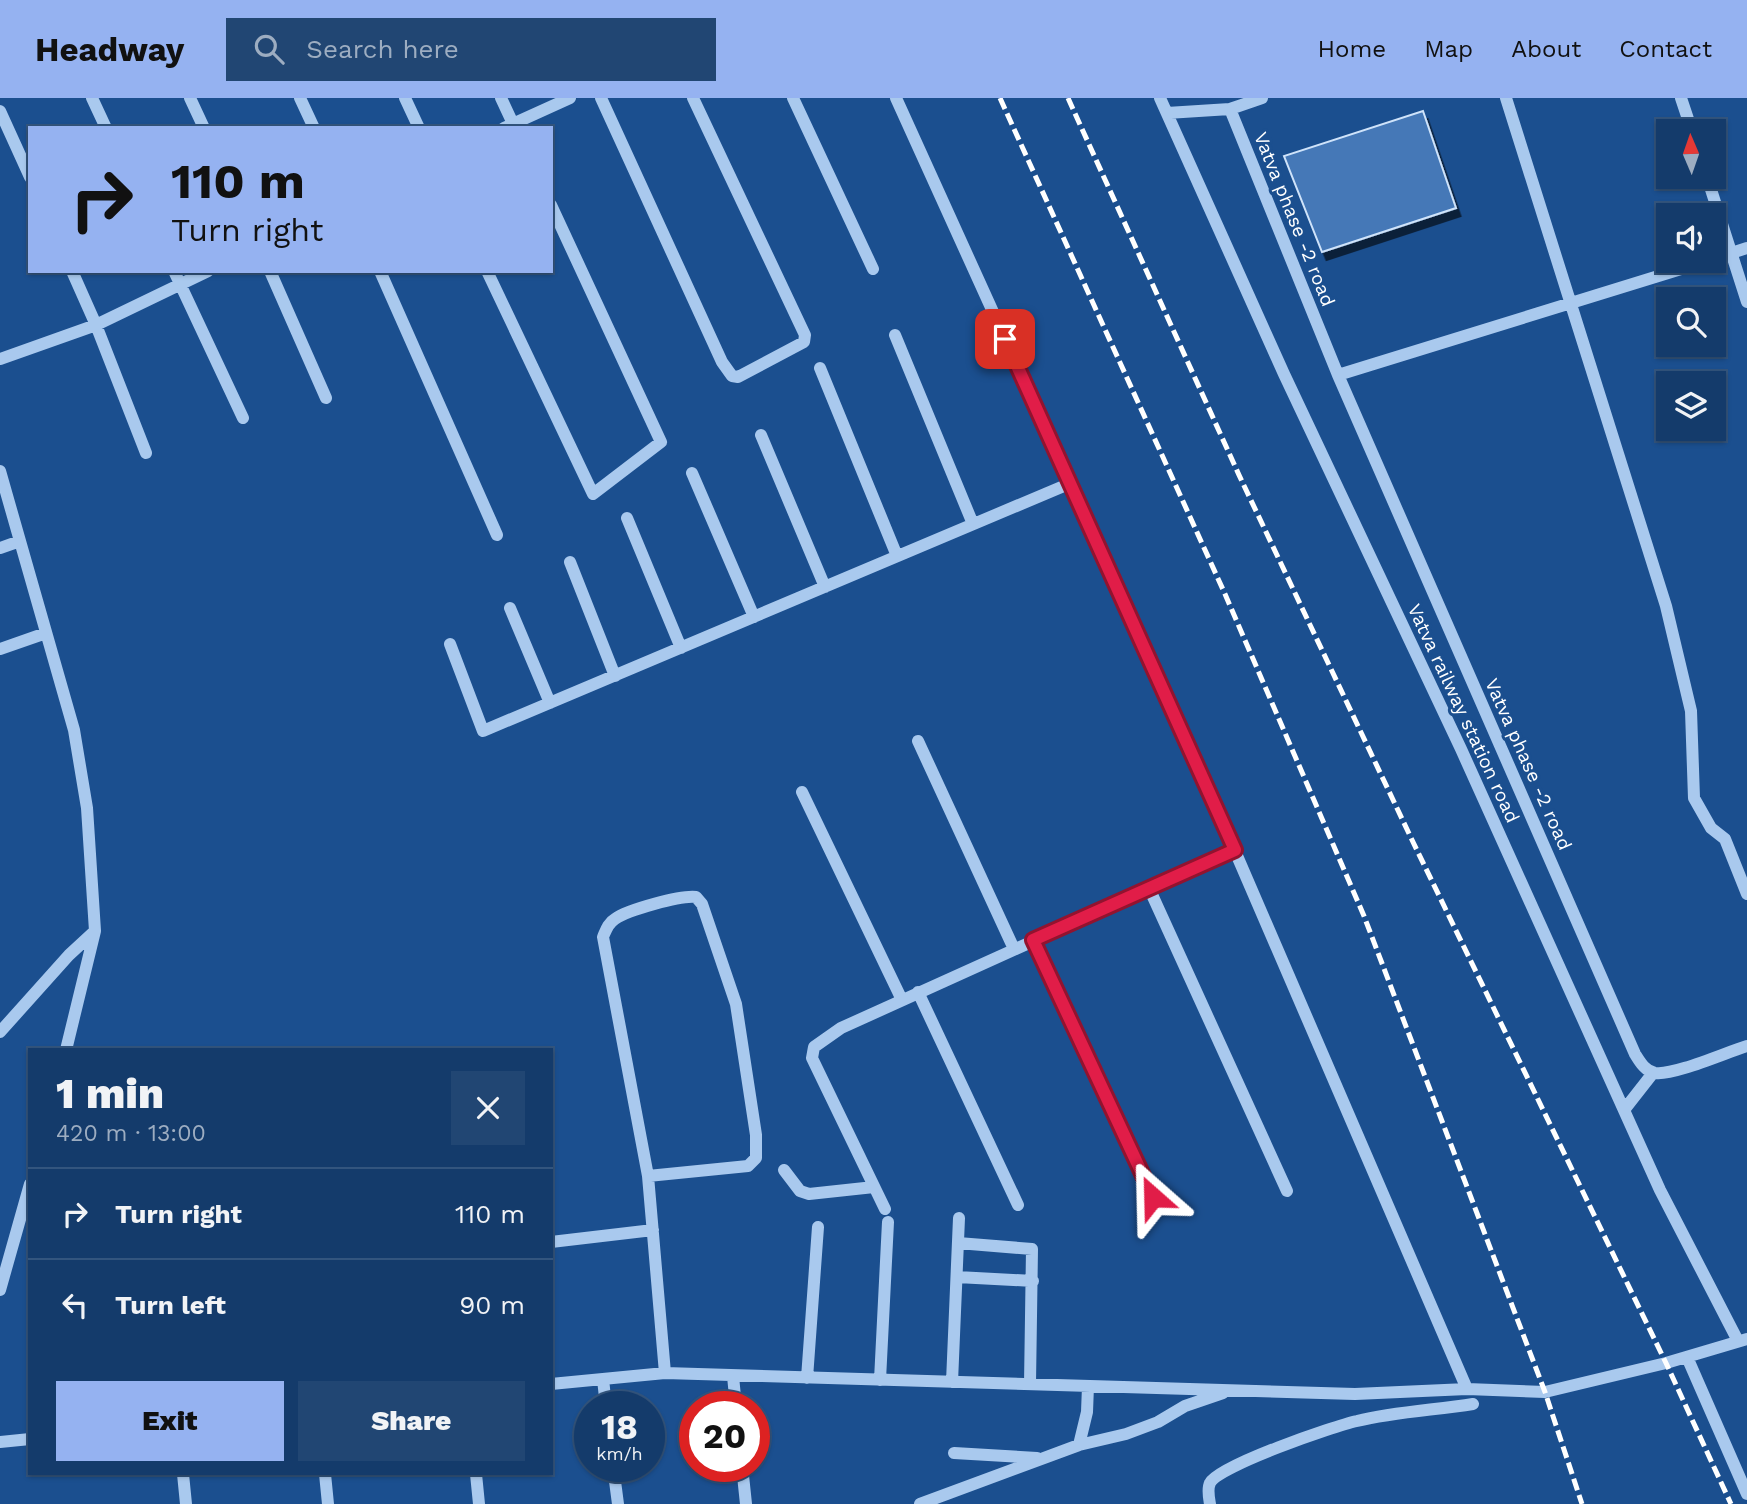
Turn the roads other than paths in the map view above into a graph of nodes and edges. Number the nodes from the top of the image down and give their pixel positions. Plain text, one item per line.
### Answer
1 (92, 98) edge
2 (190, 98) edge
3 (300, 98) edge
4 (405, 98) edge
5 (501, 98) edge
6 (570, 98) edge
7 (601, 98) edge
8 (694, 98) edge
9 (793, 98) edge
10 (897, 98) edge
11 (1160, 98) edge
12 (1262, 98) edge
13 (1506, 98) edge
14 (1681, 98) edge
15 (1230, 109) junction
16 (0, 110) edge
17 (1167, 113) junction
18 (1688, 119) edge
19 (105, 126) edge
20 (203, 126) edge
21 (313, 126) edge
22 (418, 126) edge
23 (511, 126) edge
24 (28, 173) edge
25 (1711, 189) edge
26 (553, 209) edge
27 (1747, 248) edge
28 (1732, 253) junction
29 (1726, 255) edge
30 (873, 269) dead end
31 (73, 273) edge
32 (175, 273) edge
33 (204, 273) edge
34 (271, 273) edge
35 (381, 273) edge
36 (488, 273) edge
37 (1668, 273) edge
38 (180, 285) junction
39 (1747, 302) edge
40 (1571, 303) junction
41 (96, 325) junction
42 (895, 335) dead end
43 (0, 359) edge
44 (820, 368) dead end
45 (1338, 375) junction
46 (326, 398) dead end
47 (243, 418) dead end
48 (761, 435) dead end
49 (146, 453) dead end
50 (0, 471) edge
51 (692, 473) dead end
52 (1071, 483) junction
53 (627, 518) dead end
54 (973, 524) junction
55 (497, 535) dead end
56 (20, 541) junction
57 (0, 548) edge
58 (897, 556) junction
59 (570, 562) dead end
60 (825, 587) junction
61 (510, 608) dead end
62 (754, 617) junction
63 (46, 633) junction
64 (450, 644) dead end
65 (681, 648) junction
66 (0, 649) edge
67 (615, 676) junction
68 (550, 703) junction
69 (918, 741) dead end
70 (802, 792) dead end
71 (1235, 850) junction
72 (1149, 888) junction
73 (1747, 894) edge
74 (95, 931) junction
75 (1033, 940) junction
76 (1014, 949) junction
77 (918, 992) junction
78 (902, 1000) junction
79 (0, 1032) edge
80 (1747, 1046) edge
81 (66, 1048) edge
82 (1653, 1073) junction
83 (1623, 1110) junction
84 (784, 1170) dead end
85 (648, 1176) junction
86 (874, 1187) junction
87 (28, 1191) edge
88 (1287, 1191) dead end
89 (1153, 1197) dead end
90 (1018, 1205) dead end
91 (959, 1218) dead end
92 (818, 1227) dead end
93 (653, 1230) junction
94 (553, 1242) edge
95 (958, 1243) junction
96 (957, 1277) junction
97 (1033, 1282) junction
98 (0, 1290) edge
99 (1743, 1340) edge
100 (1688, 1356) junction
101 (665, 1373) junction
102 (733, 1376) junction
103 (807, 1378) junction
104 (603, 1379) junction
105 (880, 1380) junction
106 (953, 1382) junction
107 (553, 1384) edge
108 (1030, 1384) junction
109 (1088, 1386) junction
110 (1230, 1390) junction
111 (1467, 1390) junction
112 (604, 1391) edge
113 (734, 1391) edge
114 (1473, 1404) dead end
115 (28, 1439) edge
116 (0, 1442) edge
117 (1079, 1445) junction
118 (954, 1453) dead end
119 (1044, 1458) junction
120 (183, 1475) edge
121 (325, 1475) edge
122 (476, 1475) edge
123 (615, 1482) edge
124 (744, 1482) edge
125 (967, 1486) junction
126 (1747, 1494) edge
127 (186, 1504) edge
128 (328, 1504) edge
129 (479, 1504) edge
130 (618, 1504) edge
131 (746, 1504) edge
132 (920, 1504) edge
133 (955, 1504) edge
134 (1210, 1504) edge

1 - 19 street
2 - 20 street
3 - 21 street
4 - 22 street
5 - 23 street
6 - 23 street
7 - 8 street
9 - 30 street
10 - 52 street
11 - 17 street, Vatva railway station road
12 - 15 street
13 - 40 street
14 - 18 street
15 - 17 street
15 - 45 street, Vatva phase -2 road
16 - 24 street
17 - 83 street, Vatva railway station road
25 - 28 street
26 - 36 street
27 - 28 street
28 - 29 street
28 - 39 street
31 - 41 street
32 - 38 street
33 - 38 street
34 - 46 street
35 - 55 street
37 - 40 street
38 - 41 street
38 - 47 street
40 - 45 street
40 - 73 street
41 - 43 street
41 - 49 street
42 - 54 street
44 - 58 street
45 - 82 street, Vatva phase -2 road
48 - 60 street
50 - 56 street
51 - 62 street
52 - 54 street
52 - 71 street
53 - 65 street
54 - 58 street
56 - 57 street
56 - 63 street
58 - 60 street
59 - 67 street
60 - 62 street
61 - 68 street
62 - 65 street
63 - 66 street
63 - 74 street
64 - 68 street
65 - 67 street
67 - 68 street
69 - 76 street
70 - 78 street
71 - 72 street
71 - 111 street
72 - 75 street
72 - 88 street
74 - 79 street
74 - 81 street
75 - 76 street
75 - 89 street
76 - 77 street
77 - 78 street
77 - 90 street
78 - 86 street
80 - 82 street
82 - 83 street
83 - 99 street, Vatva railway station road
84 - 86 street
85 - 85 street
85 - 93 street
86 - 105 street
87 - 98 street
91 - 95 street
92 - 103 street
93 - 94 street
93 - 101 street
95 - 96 street
95 - 97 street
96 - 97 street
96 - 106 street
97 - 108 street
99 - 100 street
100 - 111 street
100 - 126 street
101 - 102 street
101 - 104 street
102 - 103 street
102 - 113 street
103 - 105 street
104 - 107 street
104 - 112 street
105 - 106 street
106 - 108 street
108 - 109 street
109 - 110 street
109 - 117 street
110 - 111 street
110 - 117 street
114 - 134 street
115 - 116 street
117 - 119 street
118 - 119 street
119 - 125 street
120 - 127 street
121 - 128 street
122 - 129 street
123 - 130 street
124 - 131 street
125 - 132 street
125 - 133 street

